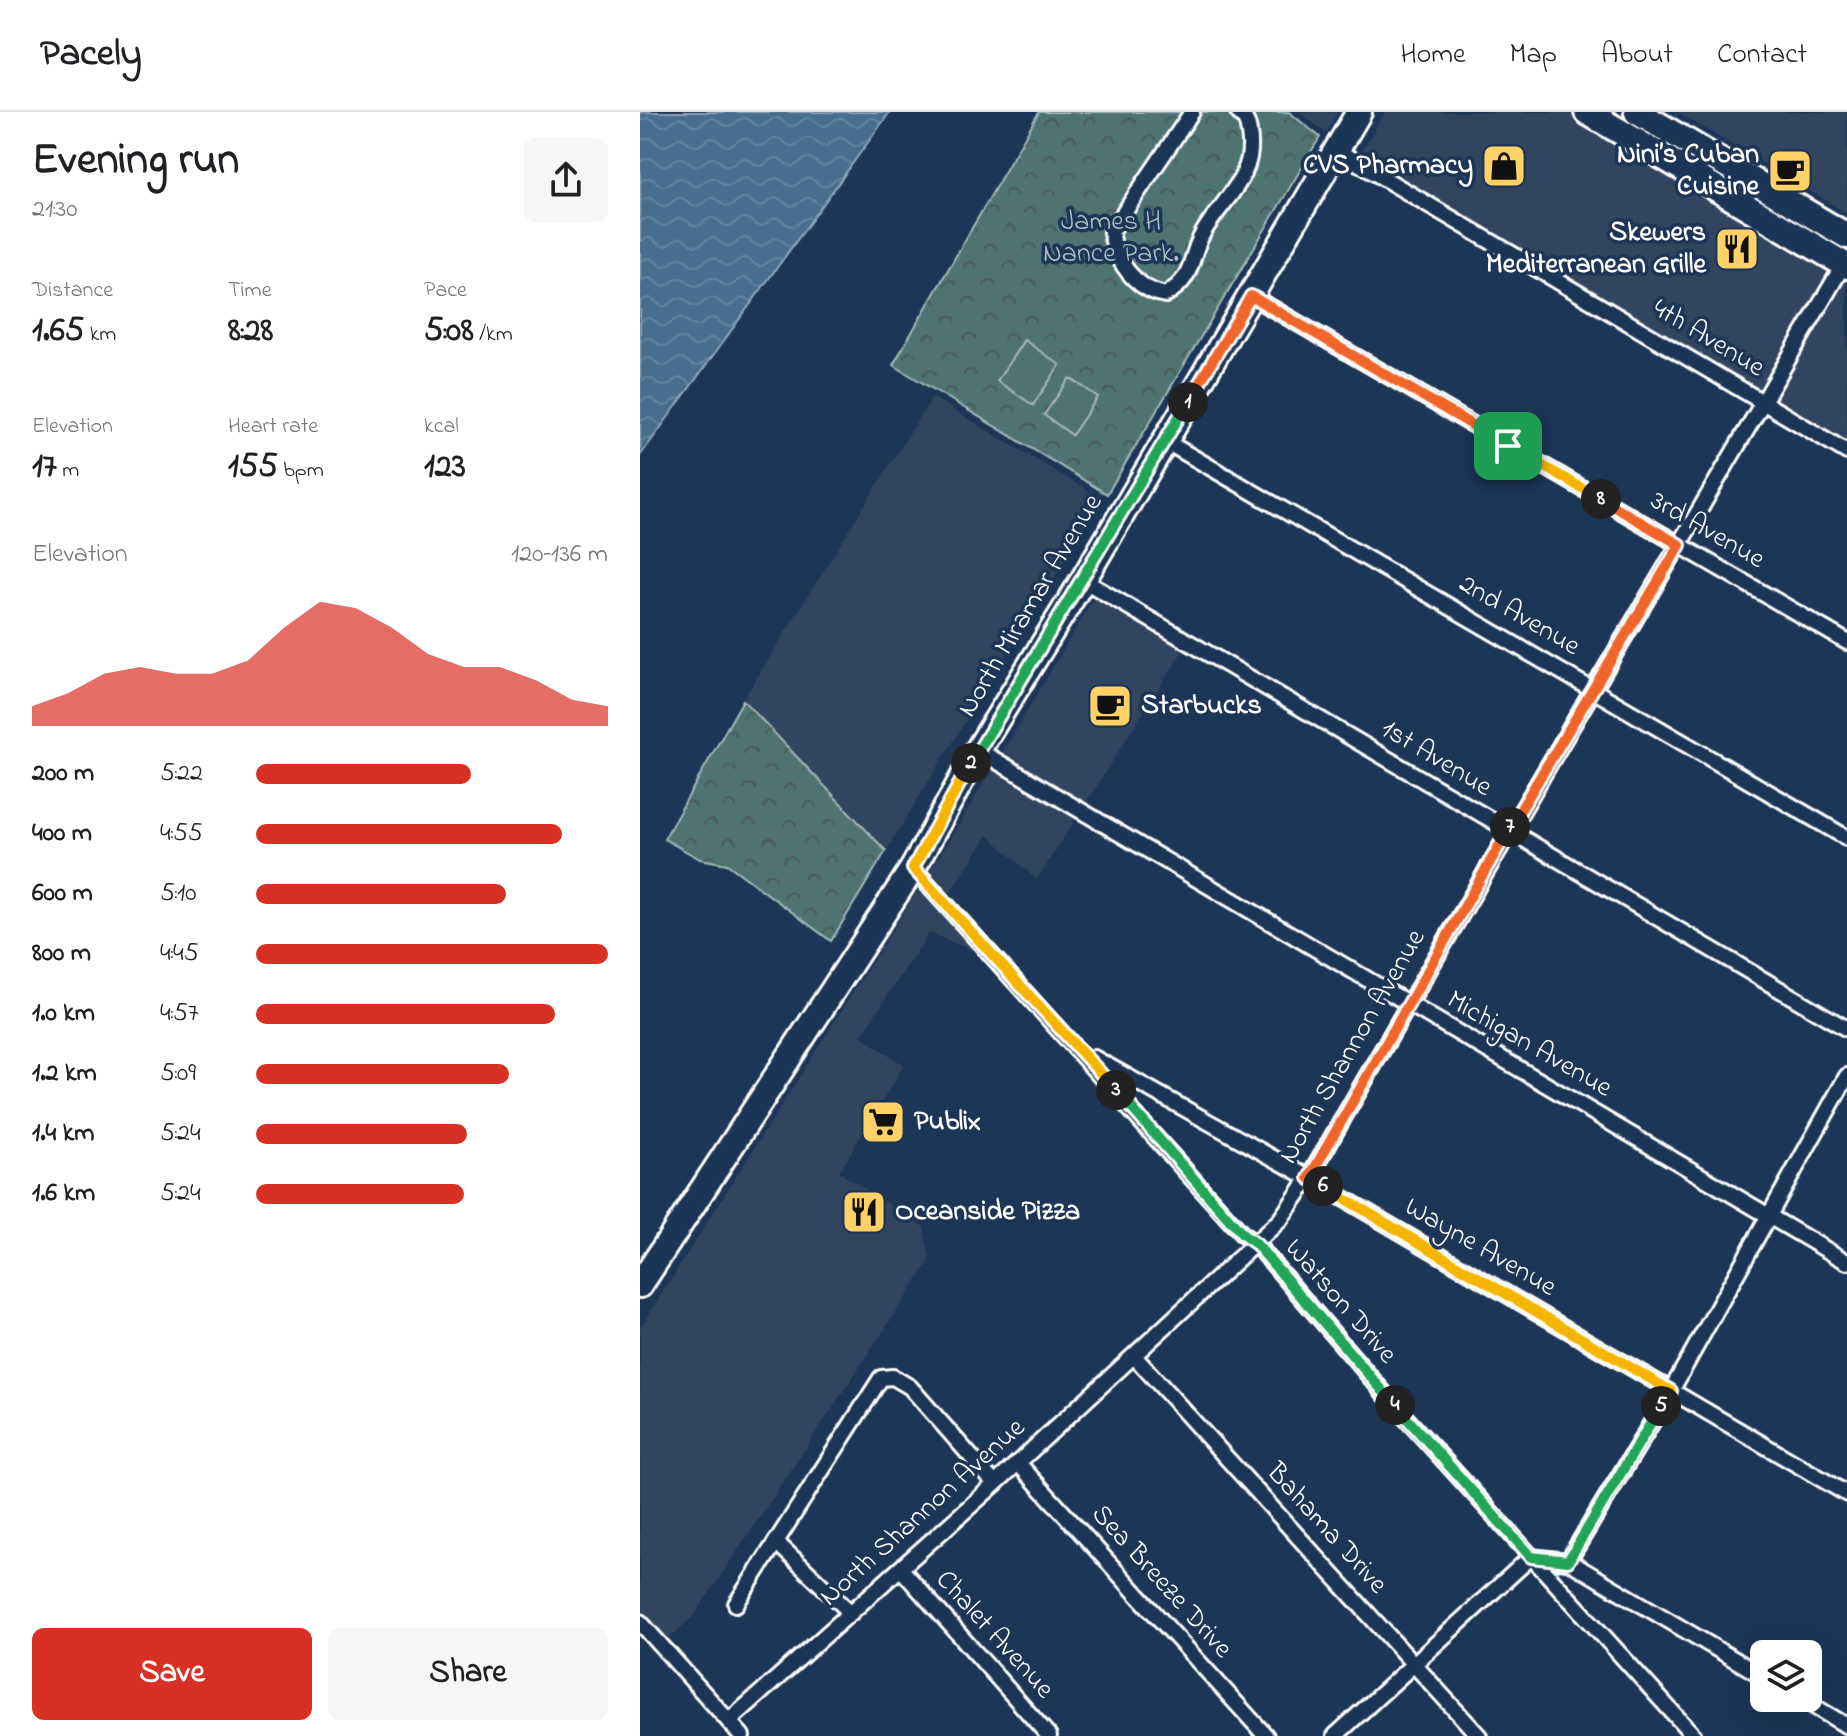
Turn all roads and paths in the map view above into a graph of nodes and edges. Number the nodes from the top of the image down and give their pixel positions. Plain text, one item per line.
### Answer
1 (1192, 112) edge
2 (1238, 112) edge
3 (1359, 112) edge
4 (1587, 112) edge
5 (1637, 112) edge
6 (1336, 150) junction
7 (1847, 236) edge
8 (1846, 262) edge
9 (1251, 296) junction
10 (1764, 402) junction
11 (1165, 441) junction
12 (1847, 452) edge
13 (1680, 545) junction
14 (1083, 580) junction
15 (1847, 642) edge
16 (1593, 689) junction
17 (978, 750) junction
18 (1507, 832) junction
19 (1847, 838) edge
20 (913, 868) junction
21 (1407, 1004) junction
22 (1847, 1029) edge
23 (1083, 1052) junction
24 (1847, 1076) edge
25 (1309, 1178) junction
26 (1766, 1214) junction
27 (1256, 1244) junction
28 (1847, 1262) edge
29 (640, 1285) edge
30 (1134, 1356) junction
31 (1671, 1391) junction
32 (1018, 1463) junction
33 (995, 1484) junction
34 (1847, 1494) edge
35 (776, 1542) junction
36 (1531, 1557) junction
37 (1568, 1561) junction
38 (901, 1569) junction
39 (736, 1604) dead end
40 (851, 1613) junction
41 (640, 1622) edge
42 (1414, 1664) junction
43 (1750, 1669) edge
44 (1822, 1711) edge
45 (729, 1721) junction
46 (1847, 1726) edge
47 (742, 1736) edge
48 (1049, 1736) edge
49 (1266, 1736) edge
50 (1335, 1736) edge
51 (1479, 1736) edge
52 (1694, 1736) edge

1 - 2 street
3 - 6 main road, North Miramar Avenue
4 - 8 main road
5 - 7 main road
6 - 9 main road, North Miramar Avenue
6 - 10 street, 4th Avenue
8 - 10 street, North Shannon Avenue
9 - 11 main road, North Miramar Avenue
9 - 13 street, 3rd Avenue
10 - 12 street, 4th Avenue
10 - 13 street, North Shannon Avenue
11 - 14 main road, North Miramar Avenue
11 - 16 street, 2nd Avenue
13 - 15 street, 3rd Avenue
13 - 16 street, North Shannon Avenue
14 - 17 main road, North Miramar Avenue
14 - 18 street, 1st Avenue
16 - 18 street, North Shannon Avenue
16 - 19 street, 2nd Avenue
17 - 20 main road, North Miramar Avenue
17 - 21 street, Michigan Avenue
18 - 21 street, North Shannon Avenue
18 - 22 street, 1st Avenue
20 - 23 street, Watson Drive
20 - 29 main road, North Miramar Avenue
21 - 25 street, North Shannon Avenue
21 - 26 street, Michigan Avenue
23 - 25 street, Wayne Avenue
23 - 27 street, Watson Drive
24 - 26 street
25 - 27 street, North Shannon Avenue
25 - 31 street, Wayne Avenue
26 - 28 street, Michigan Avenue
26 - 31 street
27 - 30 street, North Shannon Avenue
27 - 36 street, Watson Drive
30 - 32 street, North Shannon Avenue
30 - 42 street, Bahama Drive
31 - 34 street, Wayne Avenue
31 - 37 street
32 - 33 street, North Shannon Avenue
32 - 49 street, Sea Breeze Drive
33 - 35 street
33 - 38 street, North Shannon Avenue
35 - 39 street
35 - 40 street
36 - 37 street
36 - 42 street
36 - 52 street, Watson Drive
37 - 43 street
38 - 40 street, North Shannon Avenue
38 - 48 street, Chalet Avenue
40 - 45 street, North Shannon Avenue
41 - 45 street
42 - 50 street
42 - 51 street, Bahama Drive
44 - 46 street
45 - 47 street

